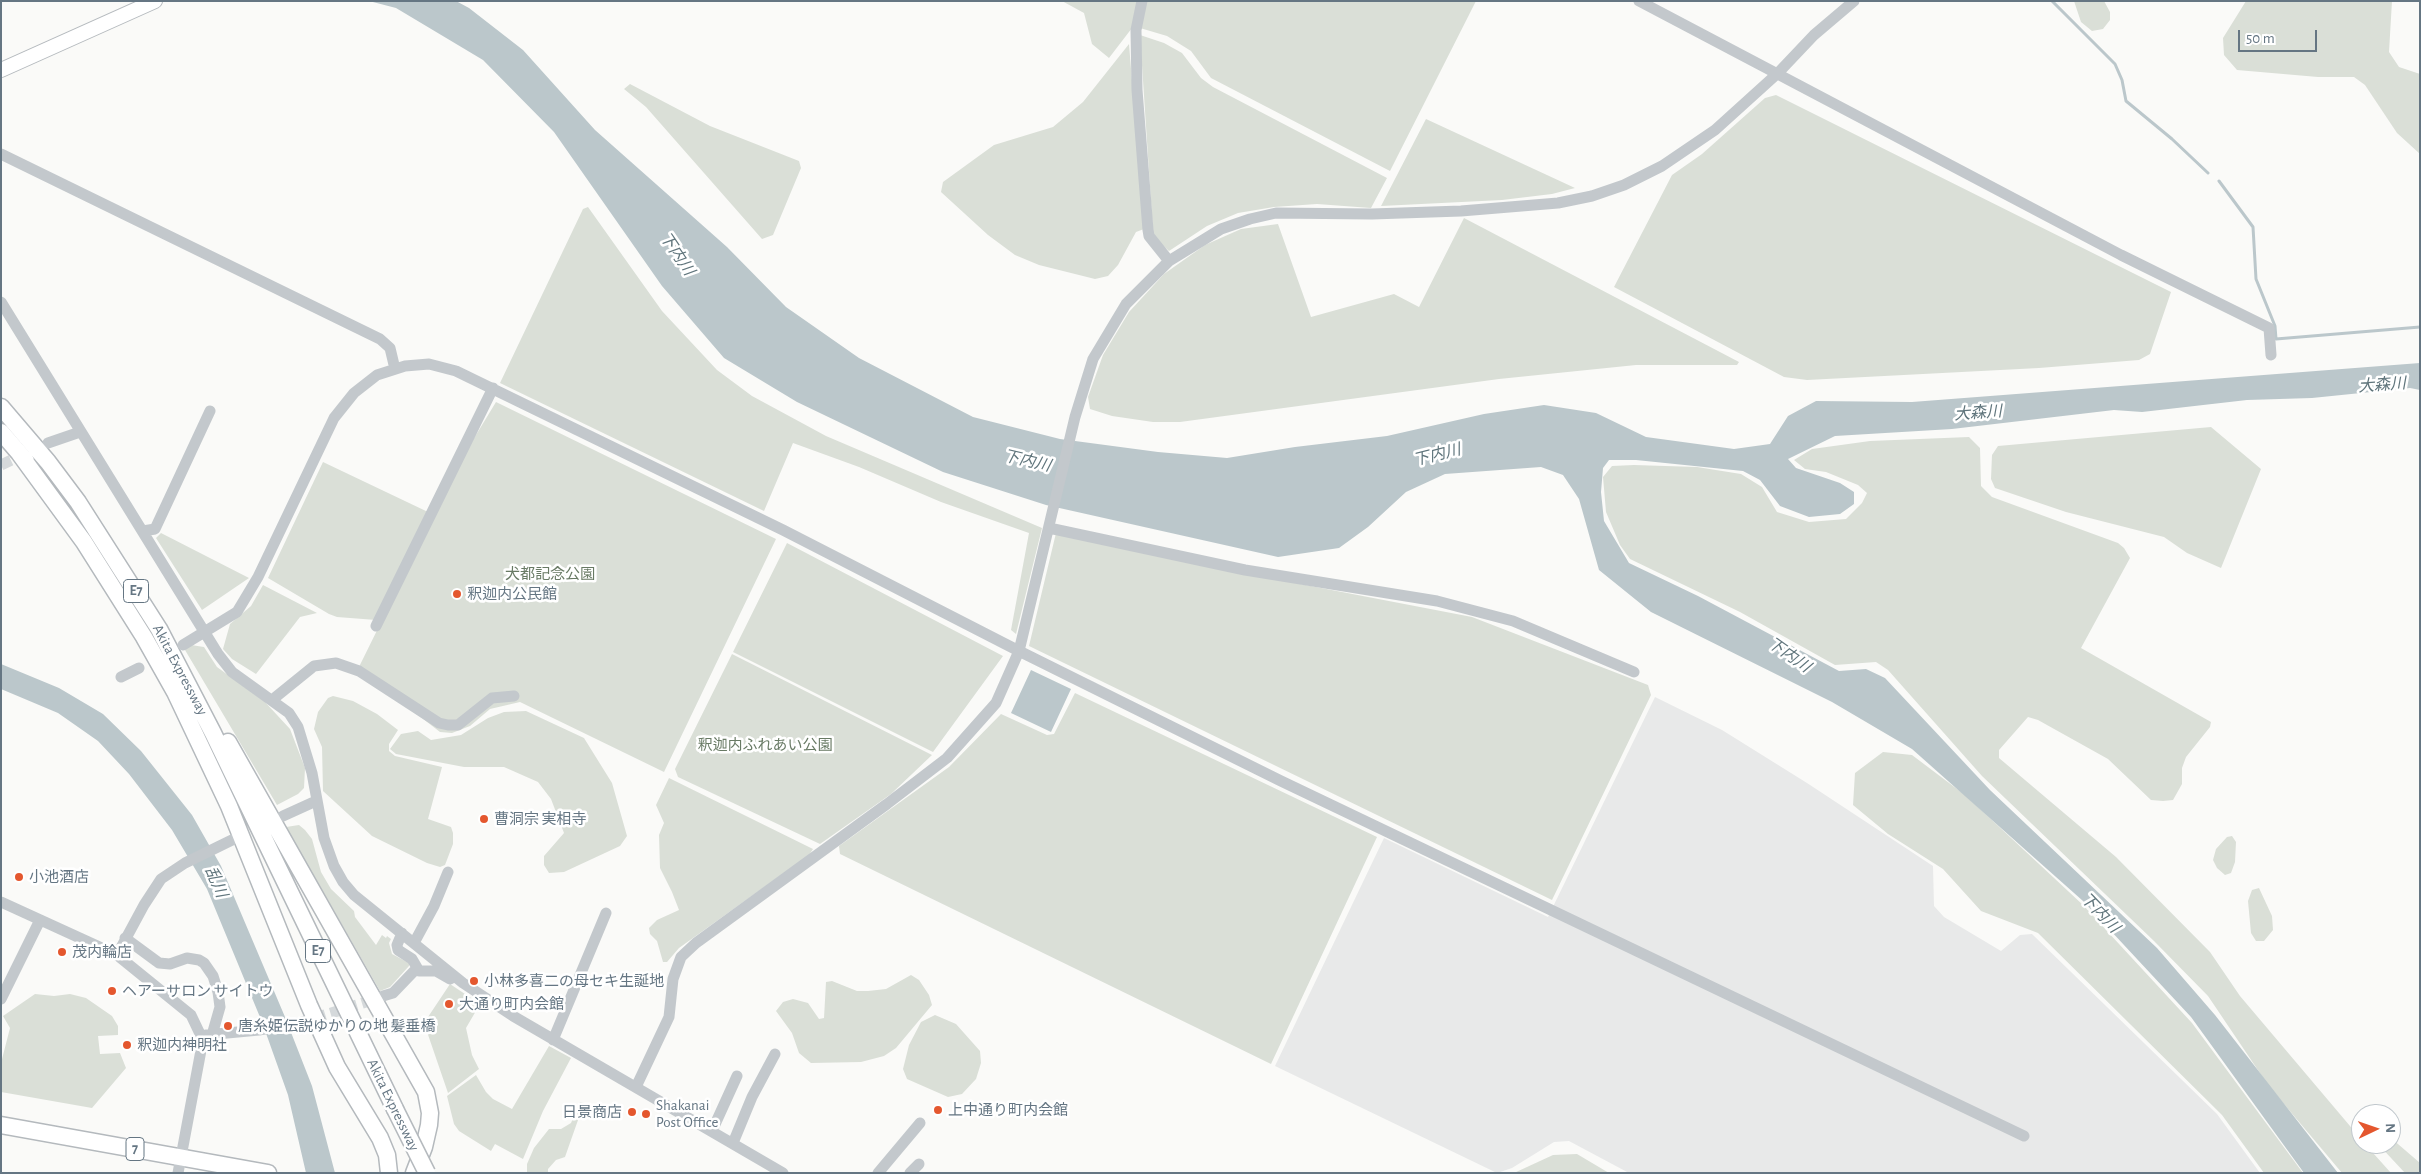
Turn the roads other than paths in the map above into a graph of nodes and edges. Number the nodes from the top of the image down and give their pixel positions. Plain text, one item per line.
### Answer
1 (155, 1) edge
2 (1142, 1) edge
3 (1639, 1) edge
4 (1854, 1) edge
5 (1, 70) edge
6 (1778, 73) junction
7 (1, 154) edge
8 (1169, 262) junction
9 (1, 302) edge
10 (2271, 355) dead end
11 (395, 369) junction
12 (493, 388) junction
13 (1, 407) edge
14 (210, 410) dead end
15 (1, 432) edge
16 (80, 432) junction
17 (48, 443) dead end
18 (18, 452) junction
19 (1049, 528) junction
20 (143, 530) junction
21 (376, 626) dead end
22 (204, 632) junction
23 (182, 645) dead end
24 (1018, 651) junction
25 (139, 668) dead end
26 (181, 668) junction
27 (1634, 672) dead end
28 (120, 677) dead end
29 (514, 696) dead end
30 (272, 700) junction
31 (242, 794) junction
32 (316, 801) junction
33 (283, 816) dead end
34 (232, 840) dead end
35 (448, 872) dead end
36 (1, 902) edge
37 (606, 913) dead end
38 (40, 920) junction
39 (402, 933) junction
40 (126, 938) junction
41 (414, 943) junction
42 (116, 956) junction
43 (417, 968) junction
44 (472, 989) junction
45 (383, 996) tunnel mouth
46 (1, 999) edge
47 (299, 1023) tunnel mouth
48 (207, 1035) junction
49 (553, 1040) junction
50 (775, 1054) dead end
51 (737, 1076) dead end
52 (636, 1087) junction
53 (920, 1123) dead end
54 (1, 1125) edge
55 (712, 1131) junction
56 (2024, 1136) dead end
57 (733, 1143) junction
58 (182, 1156) junction
59 (919, 1164) dead end
60 (178, 1173) edge
61 (268, 1173) edge
62 (389, 1173) edge
63 (414, 1173) edge
64 (426, 1173) edge
65 (784, 1173) edge
66 (878, 1173) edge
67 (910, 1173) edge

1 - 5 main road
2 - 8 street
3 - 6 street
4 - 6 street
6 - 8 street
6 - 10 street
7 - 11 street
8 - 19 street
9 - 16 street
11 - 12 street
11 - 22 street
12 - 21 street
12 - 24 street
13 - 26 highway, Akita Expressway / E7
14 - 20 street
15 - 18 highway, Akita Expressway / E7
16 - 17 street
16 - 20 street
18 - 31 highway, Akita Expressway / E7
18 - 62 highway
19 - 24 street
19 - 27 street
20 - 22 street
22 - 23 street
22 - 30 street
24 - 52 street
24 - 56 street
25 - 28 street
26 - 31 highway, Akita Expressway / E7
26 - 63 highway
29 - 30 street
30 - 32 street
31 - 64 highway, Akita Expressway / E7, bridge
32 - 33 street
32 - 39 street
34 - 40 street
35 - 41 street
36 - 38 street
37 - 49 street
38 - 42 street
38 - 46 street
39 - 41 street
39 - 43 street
40 - 42 street
40 - 48 street
41 - 44 street
42 - 48 street
43 - 44 street
43 - 45 street
44 - 49 street
47 - 48 street
48 - 58 street
49 - 52 street
50 - 57 street
51 - 55 street
52 - 55 street
53 - 66 street
54 - 58 highway, 7
55 - 57 street
57 - 65 street
58 - 60 street
58 - 61 highway, 7
59 - 67 street

